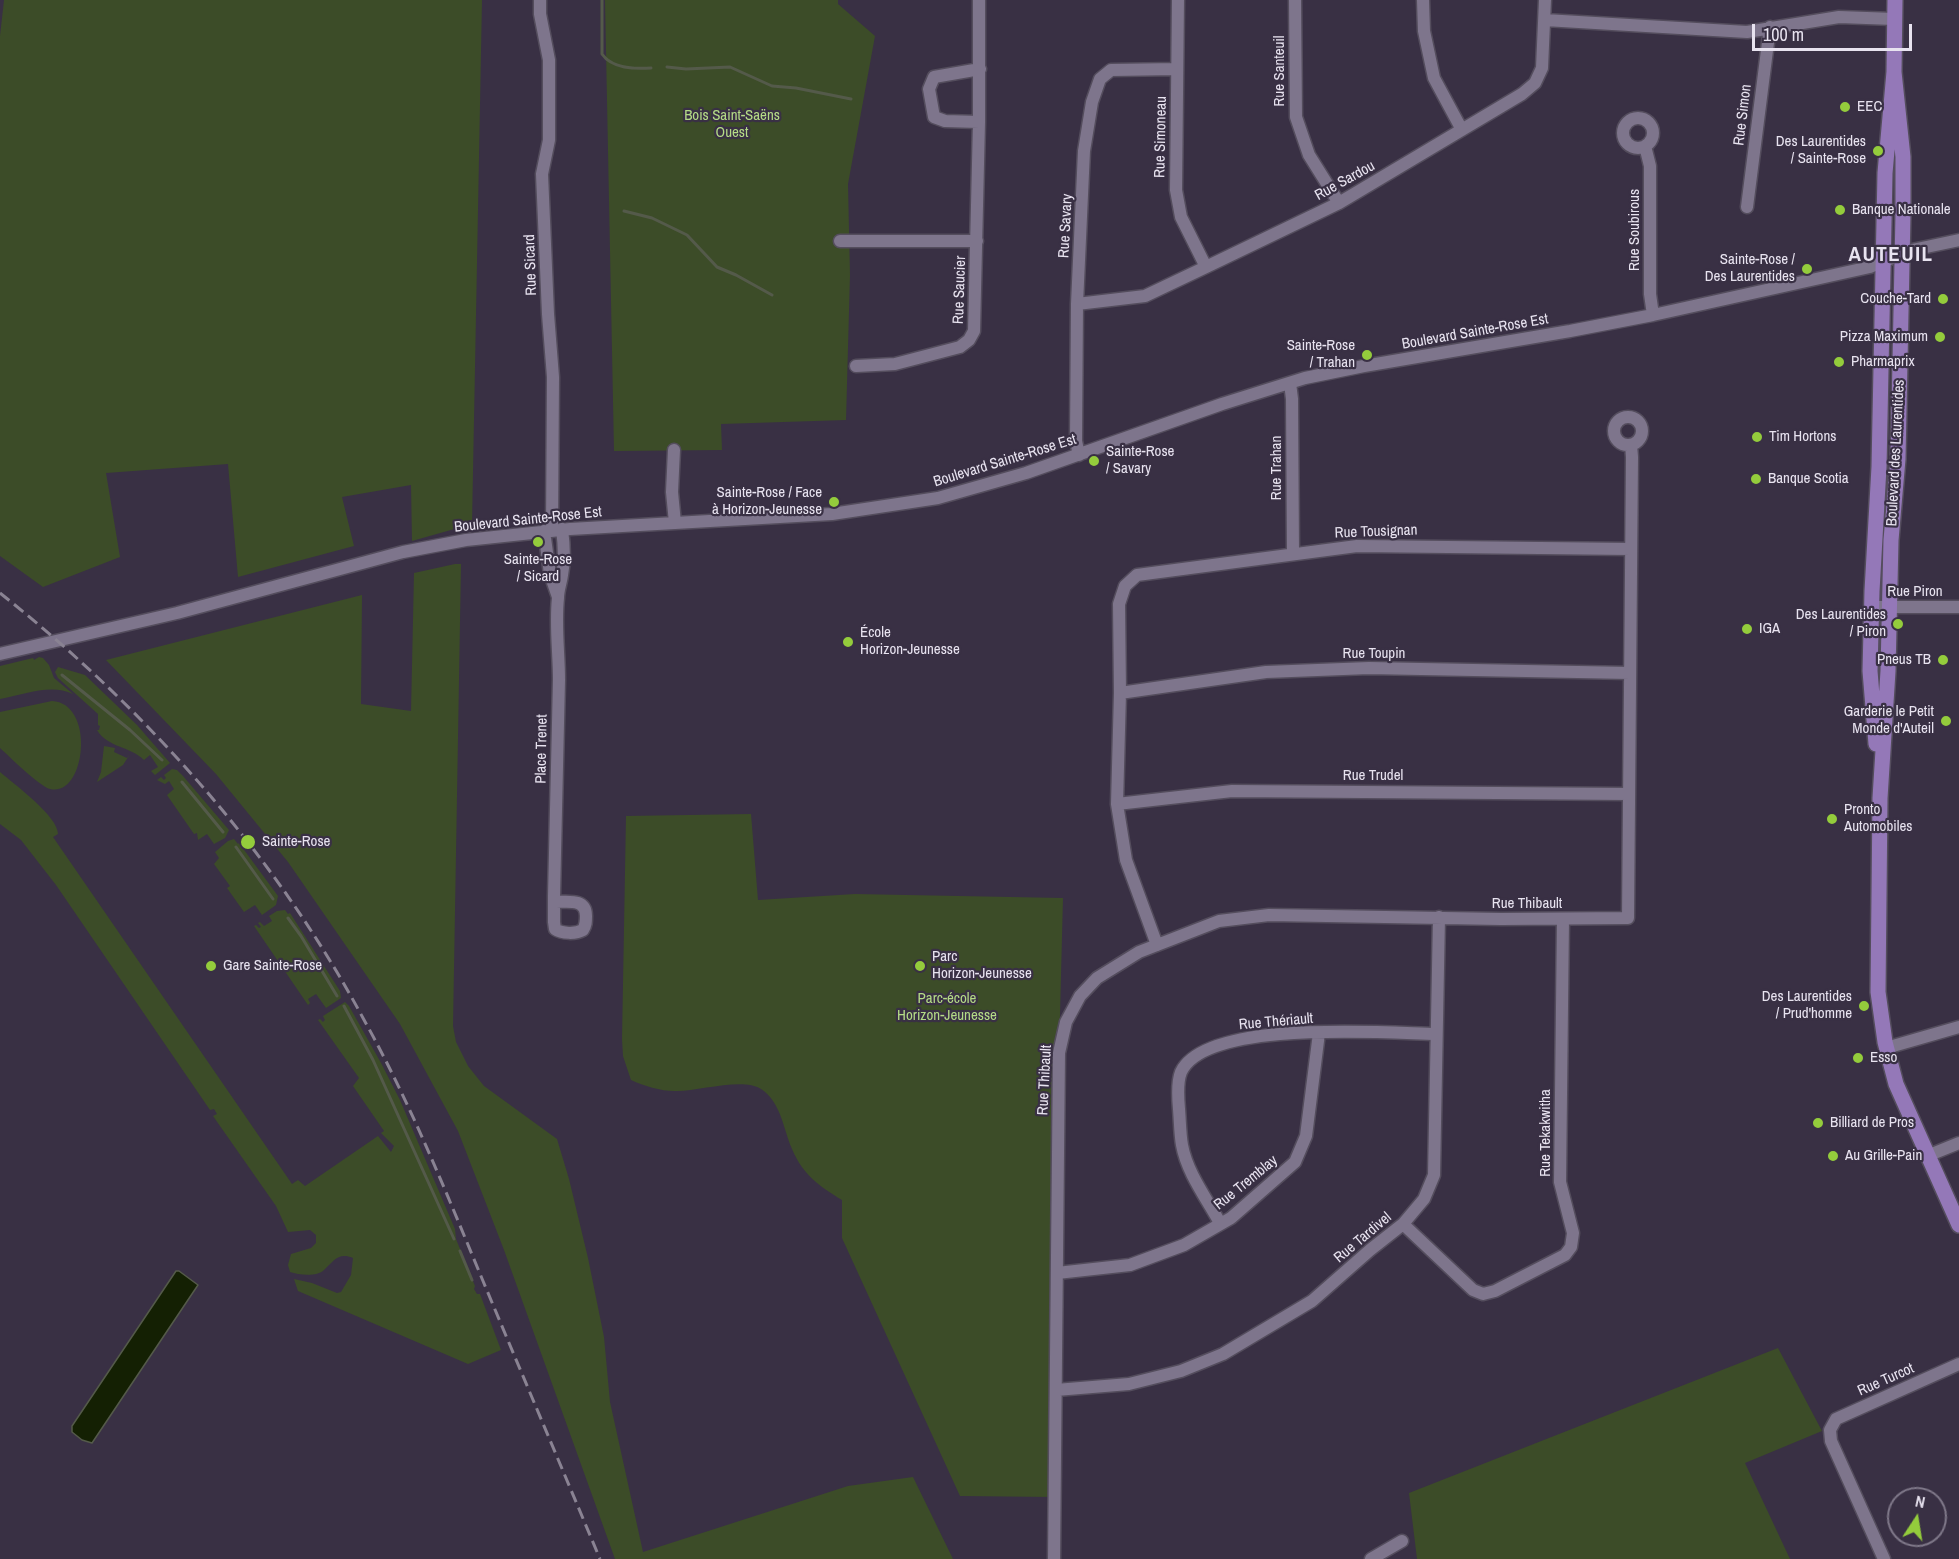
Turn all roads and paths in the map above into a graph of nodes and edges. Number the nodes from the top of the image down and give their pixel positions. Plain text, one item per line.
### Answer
1 (540, 0) edge
2 (980, 0) edge
3 (1178, 0) edge
4 (1296, 0) edge
5 (1423, 0) edge
6 (1545, 0) edge
7 (1894, 0) edge
8 (1894, 19) junction
9 (1545, 20) junction
10 (1770, 27) junction
11 (980, 69) junction
12 (1177, 69) junction
13 (1894, 72) junction
14 (979, 122) junction
15 (1462, 130) junction
16 (1645, 146) dead end
17 (1339, 203) junction
18 (1747, 207) dead end
19 (1959, 240) edge
20 (840, 241) dead end
21 (976, 241) junction
22 (1902, 254) junction
23 (1883, 261) junction
24 (1206, 267) junction
25 (1077, 304) junction
26 (1653, 315) junction
27 (856, 366) dead end
28 (1290, 383) junction
29 (1631, 445) dead end
30 (674, 450) dead end
31 (1079, 455) junction
32 (675, 523) junction
33 (553, 530) junction
34 (1631, 549) junction
35 (1293, 554) junction
36 (558, 597) junction
37 (1890, 606) junction
38 (1872, 607) junction
39 (1959, 607) edge
40 (0, 654) edge
41 (1630, 673) junction
42 (1120, 693) junction
43 (1629, 794) junction
44 (1880, 798) junction
45 (1117, 804) junction
46 (554, 902) dead end
47 (1439, 917) junction
48 (1563, 919) junction
49 (1157, 945) junction
50 (1959, 1027) edge
51 (1320, 1033) junction
52 (1436, 1034) junction
53 (1886, 1048) junction
54 (1959, 1143) edge
55 (1927, 1156) junction
56 (1220, 1223) junction
57 (1403, 1224) junction
58 (1959, 1225) edge
59 (1058, 1273) junction
60 (1959, 1364) edge
61 (1056, 1389) junction
62 (1402, 1541) dead end
63 (1054, 1559) edge
64 (1371, 1559) edge
65 (1884, 1559) edge

1 - 33 street, Rue Sicard
2 - 11 street, Rue Saucier
3 - 12 street, Rue Simoneau
4 - 17 street, Rue Santeuil
5 - 15 street
6 - 9 street, Rue Sardou
7 - 8 main road, Boulevard des Laurentides
8 - 10 street
8 - 13 main road, Boulevard des Laurentides
9 - 10 street
9 - 15 street, Rue Sardou
10 - 18 street, Rue Simon
11 - 14 street, Rue Saucier
11 - 14 street
12 - 24 street, Rue Simoneau
12 - 25 street, Rue Savary
13 - 22 main road, Boulevard des Laurentides
13 - 23 main road, Boulevard des Laurentides
14 - 21 street, Rue Saucier
15 - 17 street, Rue Sardou
16 - 26 street, Rue Soubirous
17 - 24 street, Rue Sardou
19 - 22 street, Boulevard Sainte-Rose Est
20 - 21 street
21 - 27 street, Rue Saucier
22 - 23 street, Boulevard Sainte-Rose Est
22 - 37 main road, Boulevard des Laurentides
23 - 26 street, Boulevard Sainte-Rose Est
23 - 38 main road, Boulevard des Laurentides
24 - 25 street, Rue Sardou
25 - 31 street, Rue Savary
26 - 28 street, Boulevard Sainte-Rose Est
28 - 31 street, Boulevard Sainte-Rose Est
28 - 35 street, Rue Trahan
29 - 34 street
30 - 32 street
31 - 32 street, Boulevard Sainte-Rose Est
32 - 33 street, Boulevard Sainte-Rose Est
33 - 36 street, Place Trenet
33 - 36 street, Place Trenet
33 - 40 street, Boulevard Sainte-Rose Est
34 - 35 street, Rue Tousignan
34 - 41 street
35 - 42 street, Rue Tousignan
36 - 46 street, Place Trenet
37 - 38 street, Rue Piron
37 - 39 street, Rue Piron
37 - 44 main road, Boulevard des Laurentides
38 - 44 main road, Boulevard des Laurentides
41 - 42 street, Rue Toupin
41 - 43 street
42 - 45 street, Rue Tousignan
43 - 45 street, Rue Trudel
43 - 48 street, Rue Thibault
44 - 53 main road, Boulevard des Laurentides
45 - 49 street, Rue Tousignan
47 - 48 street, Rue Thibault
47 - 49 street, Rue Thibault
47 - 52 street, Rue Tardivel
48 - 57 street, Rue Tekakwitha
49 - 59 street, Rue Thibault
50 - 53 street
51 - 52 street, Rue Thériault
51 - 56 street, Rue Tremblay
51 - 56 street, Rue Thériault
52 - 57 street, Rue Tardivel
53 - 55 main road, Boulevard des Laurentides
54 - 55 street
55 - 58 main road, Boulevard des Laurentides
56 - 59 street, Rue Tremblay
57 - 61 street, Rue Tardivel
59 - 61 street, Rue Thibault
60 - 65 street, Rue Turcot
61 - 63 street, Rue Thibault
62 - 64 street

